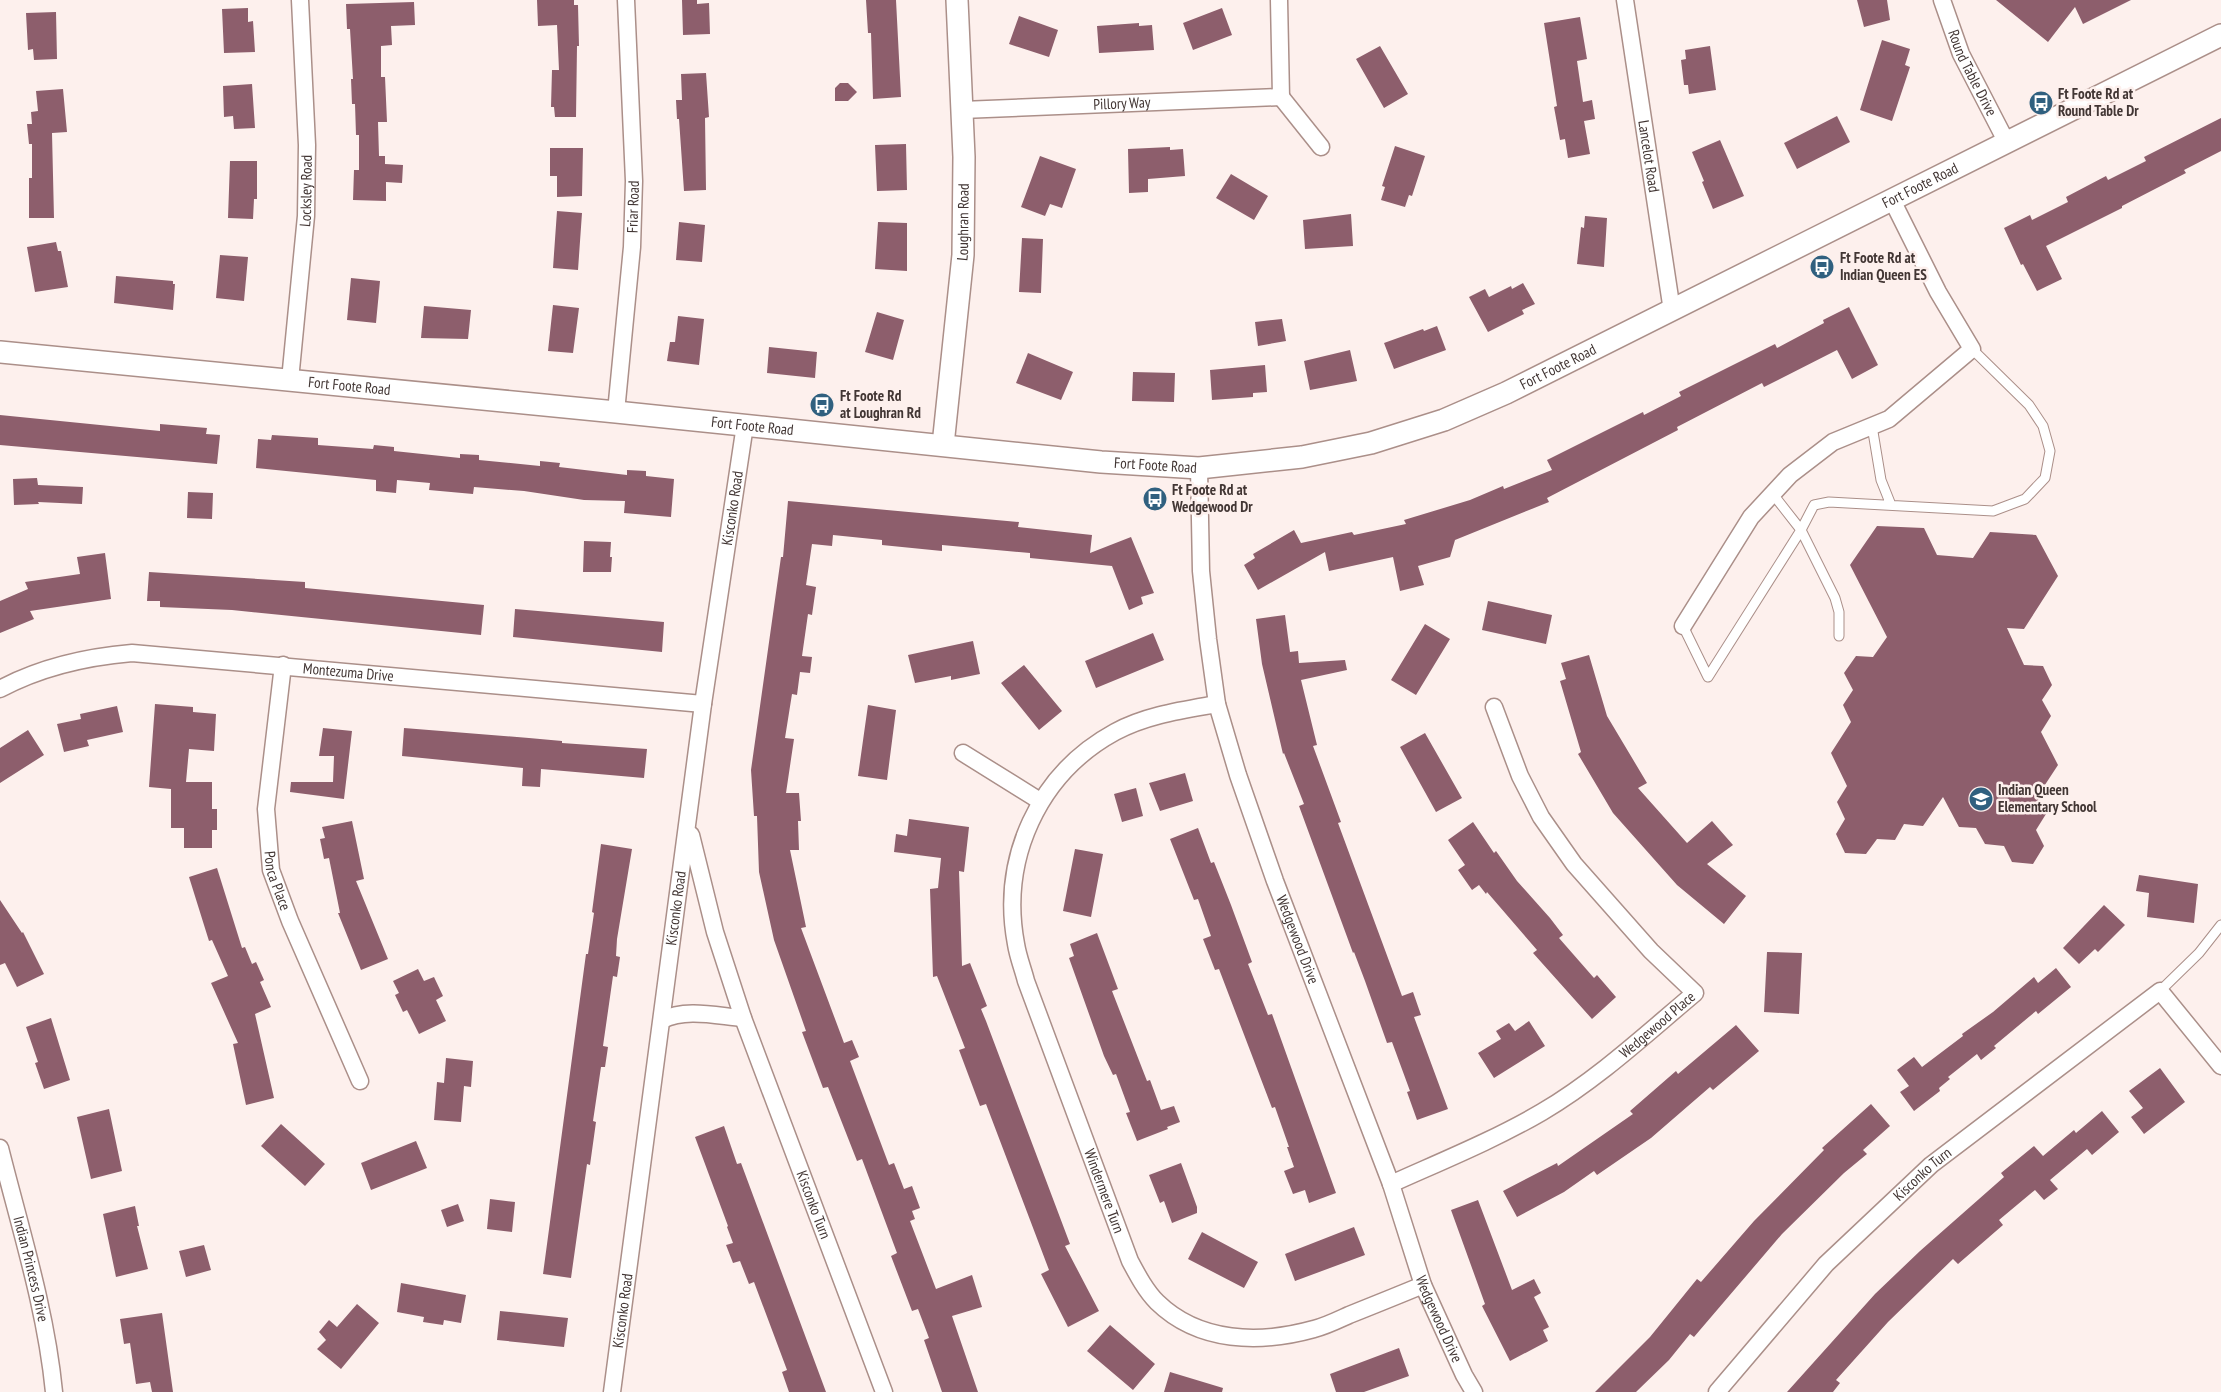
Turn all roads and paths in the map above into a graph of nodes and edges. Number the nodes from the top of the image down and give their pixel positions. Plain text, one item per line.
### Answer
1 (300, 0) edge
2 (626, 0) edge
3 (957, 0) edge
4 (1279, 0) edge
5 (1625, 0) edge
6 (1942, 0) edge
7 (2221, 35) edge
8 (1281, 97) junction
9 (962, 110) junction
10 (2007, 142) junction
11 (1321, 147) dead end
12 (1892, 200) junction
13 (1672, 311) junction
14 (1972, 349) junction
15 (0, 352) edge
16 (290, 380) junction
17 (616, 412) junction
18 (745, 425) junction
19 (1872, 426) junction
20 (943, 445) junction
21 (1199, 468) junction
22 (1772, 493) junction
23 (1891, 505) junction
24 (1801, 530) junction
25 (1684, 626) joint
26 (1839, 636) dead end
27 (283, 665) junction
28 (0, 689) edge
29 (704, 704) junction
30 (1217, 704) junction
31 (1494, 707) dead end
32 (963, 753) dead end
33 (1040, 801) junction
34 (689, 826) junction
35 (2221, 925) edge
36 (2160, 991) junction
37 (743, 1018) junction
38 (662, 1020) junction
39 (2221, 1066) edge
40 (360, 1081) dead end
41 (0, 1148) edge
42 (1391, 1184) junction
43 (1423, 1285) junction
44 (54, 1392) edge
45 (612, 1392) edge
46 (884, 1392) edge
47 (1474, 1392) edge
48 (1718, 1392) edge

1 - 16 street, Locksley Road
2 - 17 street, Friar Road
3 - 9 street, Loughran Road
4 - 8 street
5 - 13 street, Lancelot Road
6 - 10 street, Round Table Drive
7 - 10 street, Fort Foote Road
8 - 9 street, Pillory Way
8 - 11 street
9 - 20 street, Loughran Road
10 - 12 street, Fort Foote Road
12 - 13 street, Fort Foote Road
12 - 14 street
13 - 21 street, Fort Foote Road
14 - 19 street
14 - 23 lane
15 - 16 street, Fort Foote Road
16 - 17 street, Fort Foote Road
17 - 18 street, Fort Foote Road
18 - 20 street, Fort Foote Road
18 - 29 street, Kisconko Road
19 - 22 street
19 - 23 lane
20 - 21 street, Fort Foote Road
21 - 30 street, Wedgewood Drive
22 - 24 lane
22 - 25 street
23 - 24 lane
24 - 25 lane
24 - 26 lane
27 - 28 street, Montezuma Drive
27 - 29 street, Montezuma Drive
27 - 40 street, Ponca Place
29 - 34 street, Kisconko Road
30 - 33 street, Windermere Turn
30 - 42 street, Wedgewood Drive
31 - 42 street, Wedgewood Place
32 - 33 street
33 - 43 street, Windermere Turn
34 - 37 street, Kisconko Turn
34 - 38 street, Kisconko Road
35 - 36 lane
36 - 39 street
36 - 48 street, Kisconko Turn
37 - 38 street
37 - 46 street, Kisconko Turn
38 - 45 street, Kisconko Road
41 - 44 street, Indian Princess Drive
42 - 43 street, Wedgewood Drive
43 - 47 street, Wedgewood Drive

